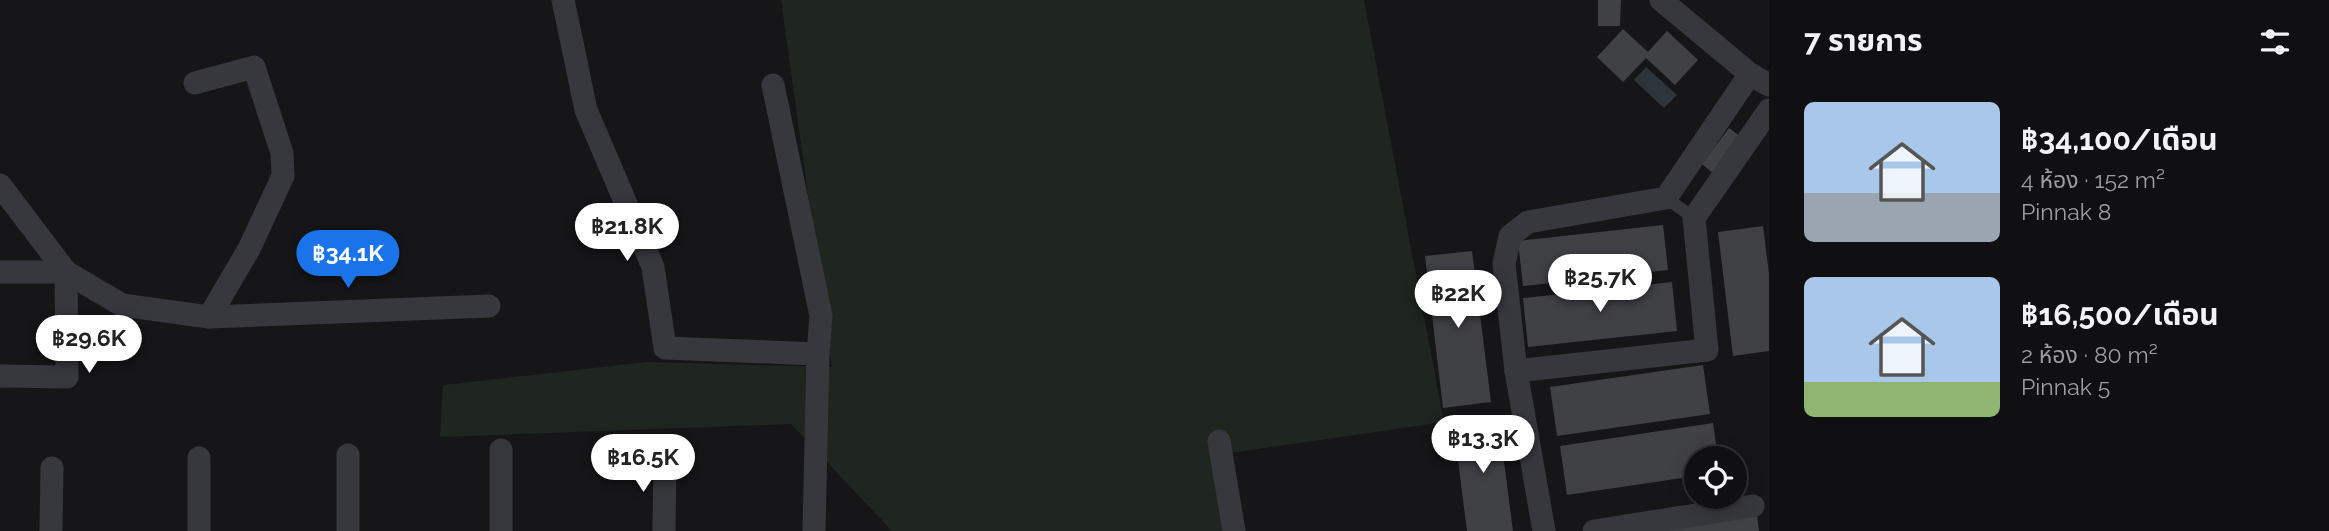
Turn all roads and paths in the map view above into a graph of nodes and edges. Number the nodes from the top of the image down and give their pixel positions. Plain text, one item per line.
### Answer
1 (562, 0) edge
2 (1661, 0) edge
3 (1760, 79) edge
4 (195, 83) dead end
5 (773, 85) dead end
6 (1769, 110) edge
7 (0, 184) edge
8 (1666, 198) junction
9 (1694, 218) junction
10 (0, 272) edge
11 (66, 272) junction
12 (489, 306) dead end
13 (209, 317) junction
14 (817, 354) junction
15 (1516, 371) junction
16 (0, 376) edge
17 (1219, 441) dead end
18 (501, 450) dead end
19 (348, 455) dead end
20 (665, 457) dead end
21 (199, 458) dead end
22 (52, 468) dead end
23 (1753, 506) dead end
24 (51, 531) edge
25 (199, 531) edge
26 (348, 531) edge
27 (501, 531) edge
28 (664, 531) edge
29 (814, 531) edge
30 (1234, 531) edge
31 (1544, 531) edge
32 (1594, 531) edge

1 - 14 street
2 - 3 street
3 - 8 street
4 - 13 street
5 - 14 street
6 - 9 street
7 - 11 street
8 - 9 lane
8 - 15 street
9 - 15 street
10 - 11 street
11 - 13 street
11 - 16 street
12 - 13 street
14 - 29 street
15 - 31 street
17 - 30 street
18 - 27 street
19 - 26 street
20 - 28 street
21 - 25 street
22 - 24 street
23 - 32 street

